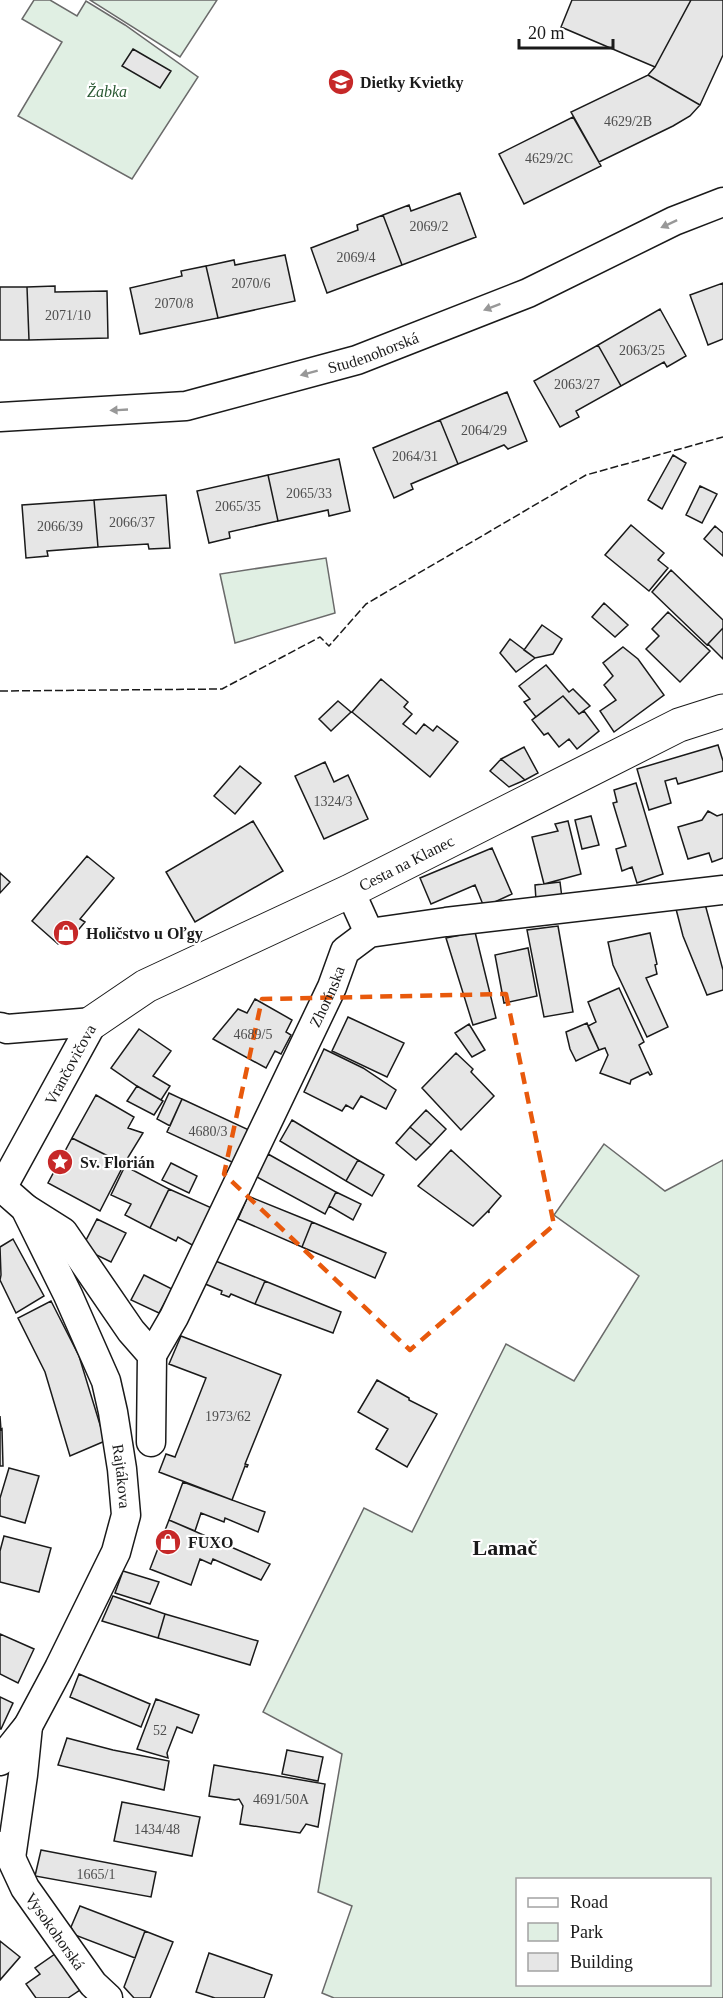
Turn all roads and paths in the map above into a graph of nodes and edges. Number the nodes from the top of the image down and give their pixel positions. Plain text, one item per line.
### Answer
1 (723, 202) edge
2 (0, 417) edge
3 (723, 711) edge
4 (723, 890) edge
5 (350, 891) junction
6 (369, 933) junction
7 (93, 1022) junction
8 (2, 1032) edge
9 (1, 1187) edge
10 (25, 1208) junction
11 (152, 1355) junction
12 (151, 1442) dead end
13 (28, 1726) junction
14 (0, 1761) edge
15 (5, 1852) edge
16 (108, 1998) edge

1 -> 2 street, Studenohorská
3 - 5 street, Cesta na Klanec
4 - 6 street, Zhorínska
5 - 6 street
5 - 7 street, Cesta na Klanec
6 - 11 street, Zhorínska
7 - 8 street, Vrančovičova
7 - 9 street, Vrančovičova
9 - 10 street, Rajtákova
10 - 11 street
10 - 13 street, Rajtákova
11 - 12 street
13 - 14 street, Rajtákova
13 - 15 street, Vysokohorská
15 - 16 street, Vysokohorská

